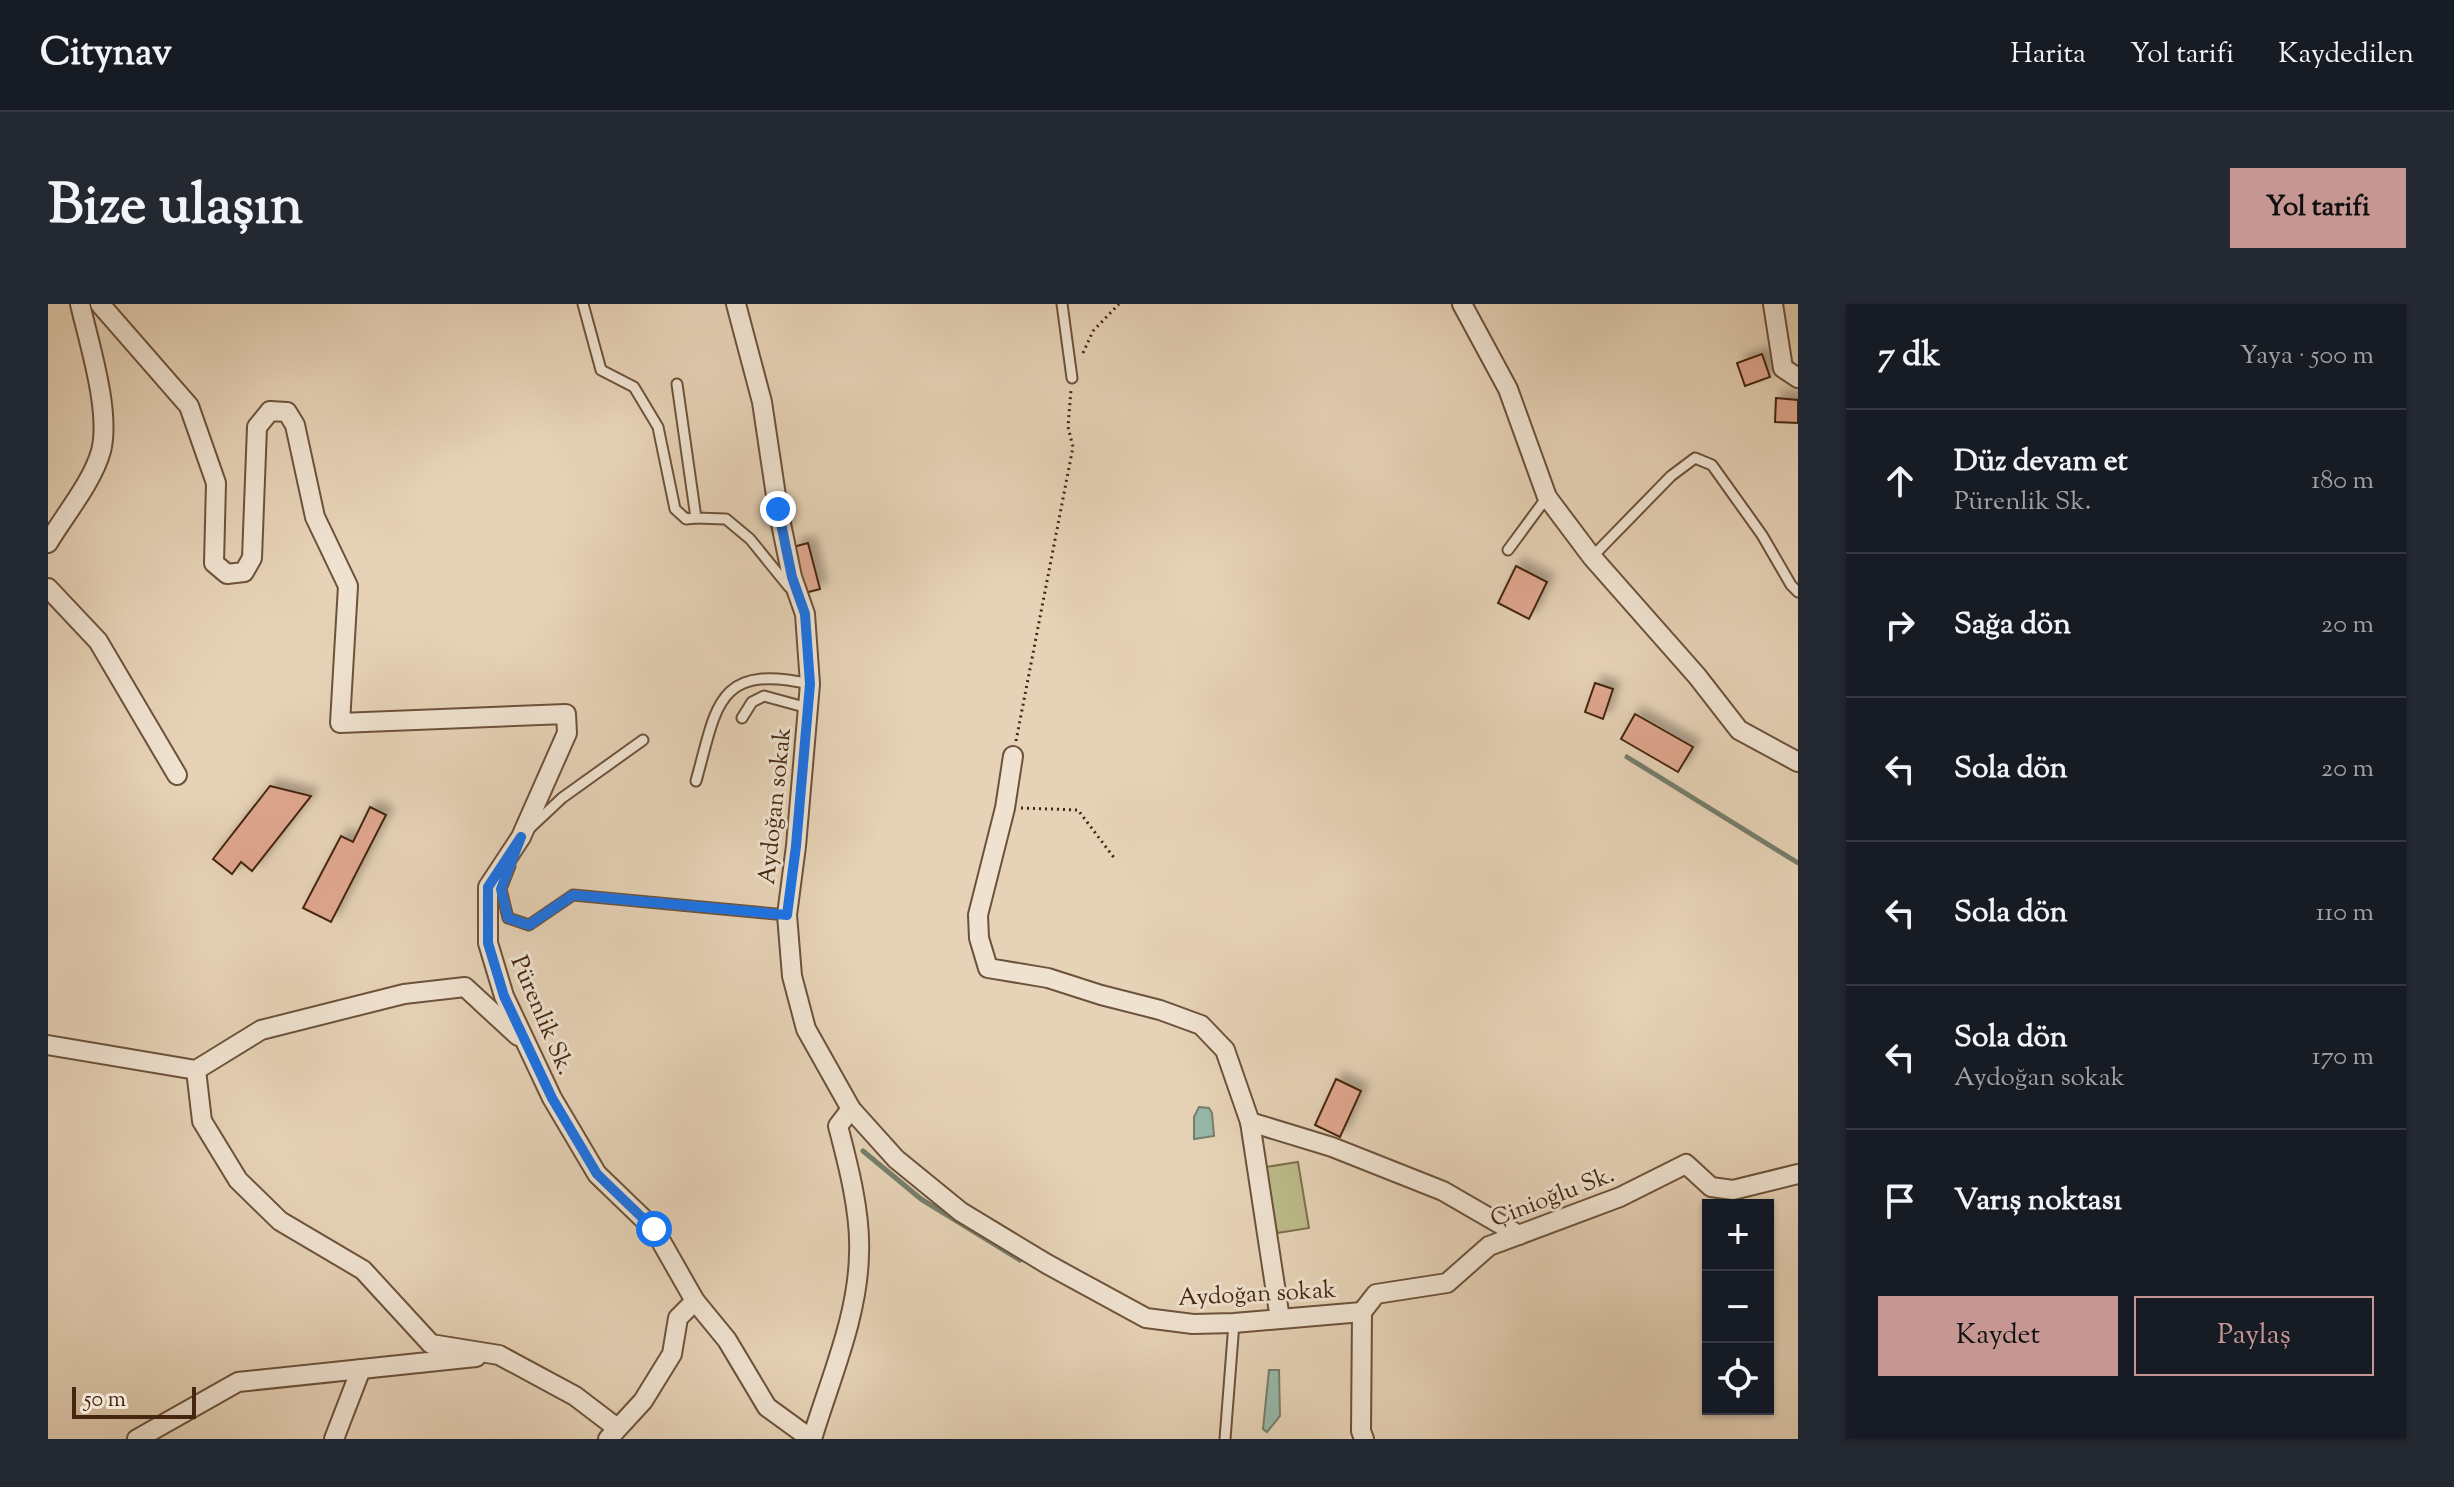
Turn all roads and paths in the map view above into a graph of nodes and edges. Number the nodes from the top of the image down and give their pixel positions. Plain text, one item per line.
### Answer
1 (80, 304) edge
2 (100, 304) edge
3 (583, 304) edge
4 (736, 304) edge
5 (1062, 304) edge
6 (1119, 304) edge
7 (1462, 304) edge
8 (1773, 304) edge
9 (1072, 378) junction
10 (1798, 378) edge
11 (677, 384) dead end
12 (1547, 497) junction
13 (696, 518) junction
14 (48, 543) edge
15 (1508, 550) dead end
16 (1592, 557) junction
17 (48, 588) edge
18 (1798, 592) edge
19 (805, 614) junction
20 (810, 684) junction
21 (808, 708) junction
22 (742, 718) dead end
23 (643, 740) dead end
24 (1013, 756) joint
25 (1798, 762) edge
26 (177, 775) dead end
27 (696, 781) dead end
28 (1005, 808) junction
29 (521, 837) junction
30 (1115, 859) dead end
31 (787, 915) junction
32 (526, 1043) junction
33 (48, 1045) edge
34 (196, 1070) junction
35 (851, 1109) junction
36 (1250, 1122) junction
37 (1798, 1174) edge
38 (1519, 1235) junction
39 (695, 1301) junction
40 (1362, 1312) junction
41 (1280, 1319) junction
42 (1234, 1323) junction
43 (499, 1355) junction
44 (361, 1369) junction
45 (613, 1433) edge
46 (137, 1439) edge
47 (334, 1439) edge
48 (811, 1439) edge
49 (1225, 1439) edge
50 (1364, 1439) edge

1 - 14 street
2 - 29 street, Pürenlik Sk.
3 - 13 lane
4 - 19 street, Aydoğan sokak
5 - 9 lane
6 - 9 path
7 - 12 street
8 - 10 street
9 - 24 path
11 - 13 lane
12 - 15 lane
12 - 16 street
13 - 19 lane
16 - 18 lane
16 - 25 street
17 - 26 street
19 - 20 street, Aydoğan sokak
20 - 21 street, Aydoğan sokak
20 - 27 lane
21 - 22 lane
21 - 31 street, Aydoğan sokak
23 - 29 lane
24 - 28 street
28 - 30 path
28 - 36 street
29 - 31 lane
29 - 32 street, Pürenlik Sk.
31 - 35 street, Aydoğan sokak
32 - 34 street
32 - 39 street, Pürenlik Sk.
33 - 34 street
34 - 43 street
35 - 42 street, Aydoğan sokak
35 - 48 street
36 - 38 street
36 - 41 street
37 - 38 street, Çinioğlu Sk.
38 - 40 street, Çinioğlu Sk.
39 - 45 street
39 - 48 street, Pürenlik Sk.
40 - 41 street, Aydoğan sokak
40 - 50 street
41 - 42 street, Aydoğan sokak
42 - 49 lane
43 - 44 street
43 - 45 street
44 - 46 street
44 - 47 street

